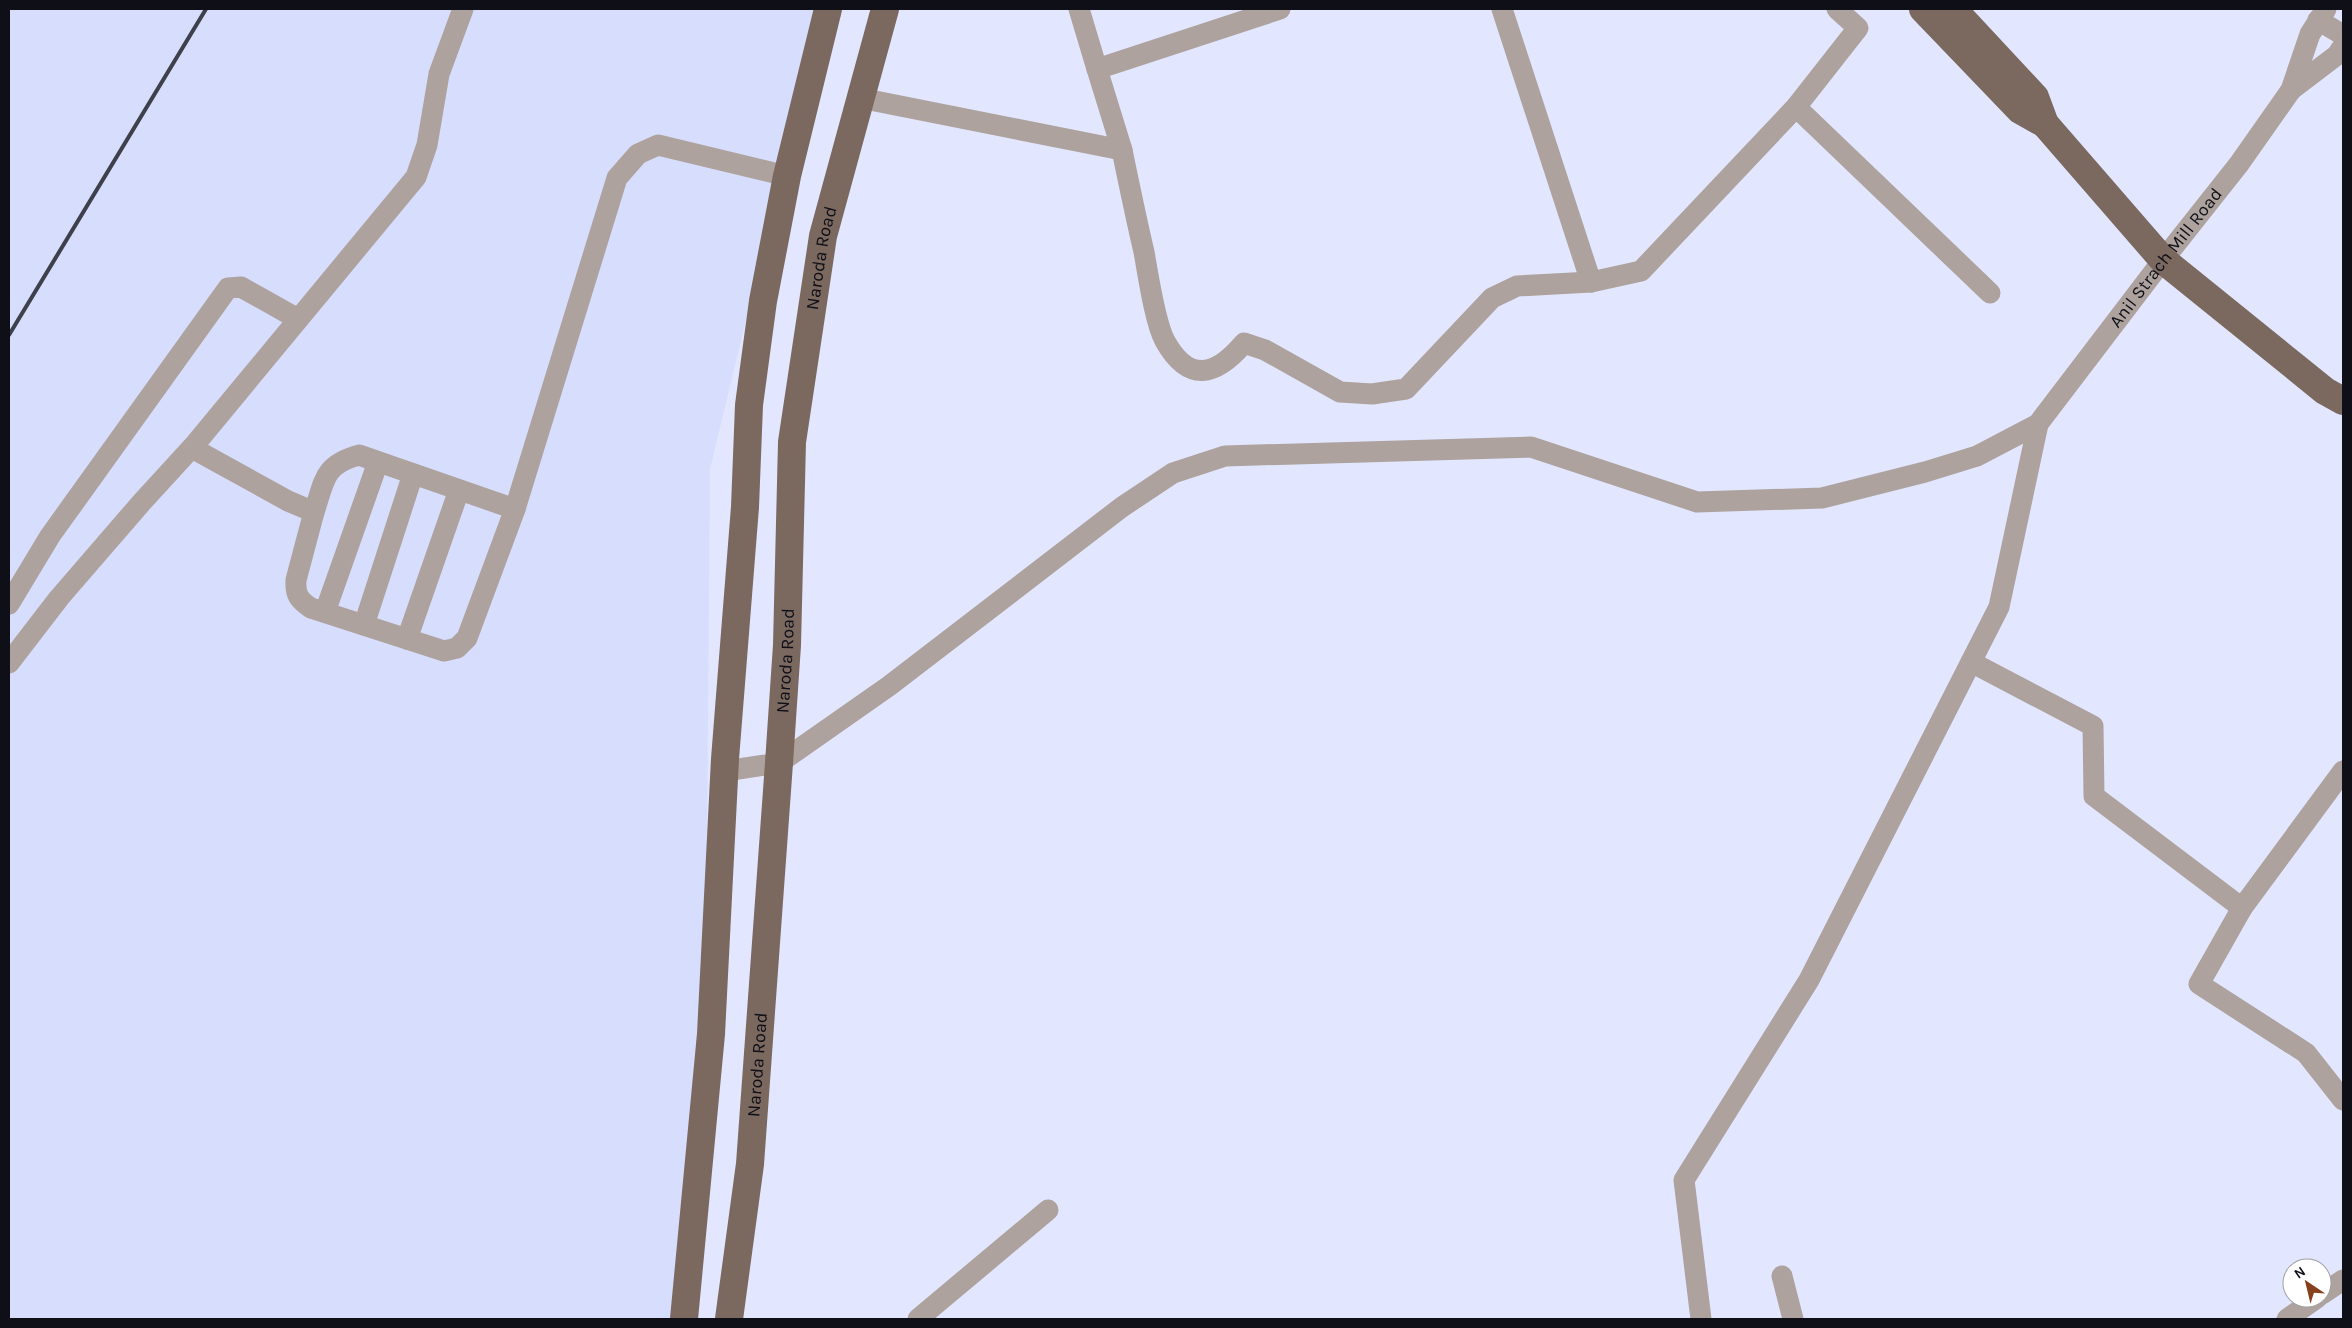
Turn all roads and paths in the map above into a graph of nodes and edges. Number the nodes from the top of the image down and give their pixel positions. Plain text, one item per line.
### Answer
1 (463, 9) edge
2 (885, 9) edge
3 (1079, 9) edge
4 (1280, 9) edge
5 (1502, 9) edge
6 (1837, 9) edge
7 (1923, 9) edge
8 (1953, 9) edge
9 (824, 10) edge
10 (2322, 14) edge
11 (2343, 35) edge
12 (2343, 46) edge
13 (1097, 68) junction
14 (2291, 90) junction
15 (860, 98) junction
16 (1796, 108) junction
17 (2046, 124) junction
18 (1122, 150) junction
19 (787, 176) junction
20 (2163, 260) junction
21 (1591, 282) junction
22 (1990, 293) dead end
23 (298, 319) junction
24 (2343, 401) edge
25 (2038, 424) junction
26 (192, 448) junction
27 (378, 462) junction
28 (413, 474) junction
29 (459, 490) junction
30 (515, 509) junction
31 (314, 512) junction
32 (9, 604) edge
33 (325, 612) junction
34 (364, 625) junction
35 (407, 638) junction
36 (1971, 662) junction
37 (9, 663) edge
38 (779, 763) junction
39 (2343, 771) edge
40 (724, 772) junction
41 (2242, 908) junction
42 (2343, 1100) edge
43 (1048, 1210) dead end
44 (1782, 1276) dead end
45 (2343, 1280) edge
46 (2332, 1287) edge
47 (2303, 1308) edge
48 (684, 1319) edge
49 (729, 1319) edge
50 (918, 1319) edge
51 (1701, 1319) edge
52 (1793, 1319) edge
53 (2287, 1319) edge

1 - 23 street
2 - 15 main road, Naroda Road
3 - 13 street
4 - 13 street
5 - 21 street
6 - 16 street
7 - 17 main road
8 - 17 main road
9 - 19 main road
10 - 11 street
10 - 14 street, Anil Strach Mill Road
12 - 14 street, Anil Strach Mill Road
13 - 18 street
14 - 20 street, Anil Strach Mill Road
15 - 18 street
15 - 38 main road, Naroda Road
16 - 21 street
16 - 22 street
17 - 20 main road
18 - 21 street
19 - 30 street
19 - 40 main road
20 - 24 main road
20 - 25 street, Anil Strach Mill Road
23 - 26 street
23 - 32 street
25 - 36 street
25 - 38 street
26 - 31 street
26 - 37 street
27 - 28 street
27 - 31 street
27 - 33 street
28 - 29 street
28 - 34 street
29 - 30 street
29 - 35 street
30 - 35 street
31 - 33 street
33 - 34 street
34 - 35 street
36 - 41 street
36 - 51 street
38 - 40 street
38 - 49 main road, Naroda Road
39 - 41 street
40 - 48 main road
41 - 42 street
43 - 50 street
44 - 52 street
45 - 46 street
47 - 53 street

